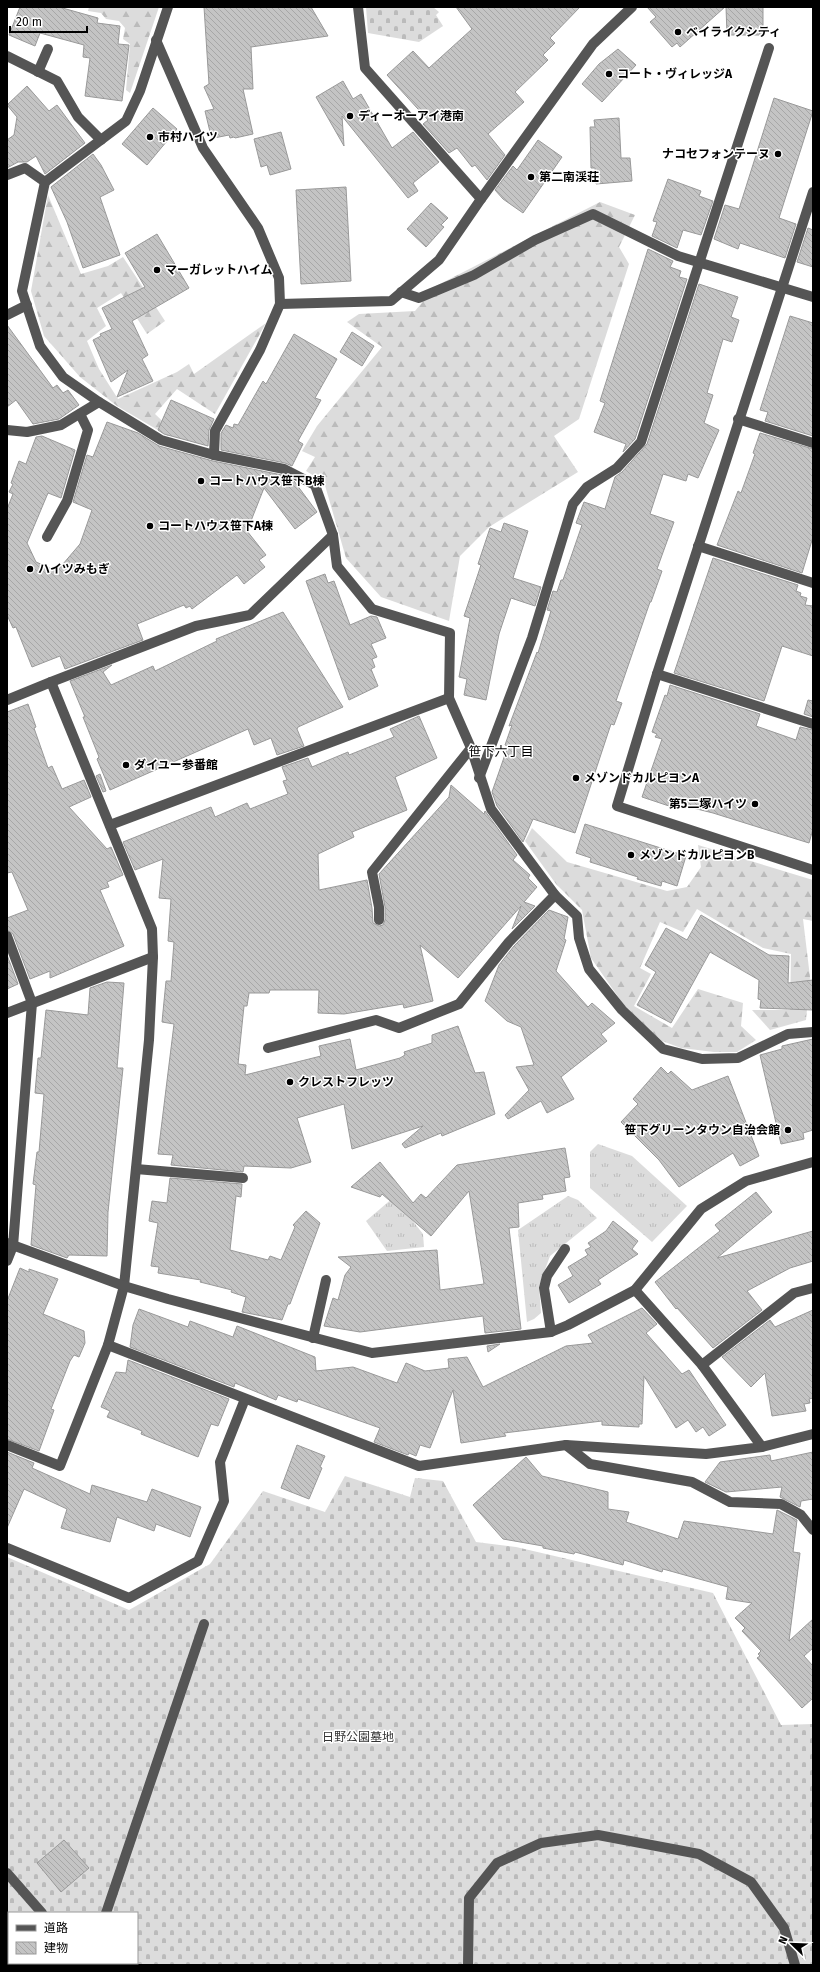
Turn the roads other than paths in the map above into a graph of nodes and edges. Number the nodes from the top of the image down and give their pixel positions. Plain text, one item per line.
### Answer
1 (168, 7) edge
2 (358, 7) edge
3 (632, 7) edge
4 (156, 40) junction
5 (769, 48) dead end
6 (48, 49) dead end
7 (7, 56) edge
8 (38, 72) junction
9 (101, 140) junction
10 (7, 174) edge
11 (45, 182) junction
12 (813, 192) edge
13 (481, 199) junction
14 (699, 263) junction
15 (782, 287) junction
16 (402, 292) junction
17 (813, 297) edge
18 (280, 304) junction
19 (27, 305) junction
20 (7, 315) edge
21 (99, 402) junction
22 (80, 414) junction
23 (738, 419) junction
24 (7, 430) edge
25 (813, 443) edge
26 (214, 455) junction
27 (333, 535) junction
28 (47, 537) dead end
29 (698, 546) junction
30 (813, 583) edge
31 (657, 674) junction
32 (51, 682) junction
33 (449, 698) junction
34 (7, 700) edge
35 (813, 724) edge
36 (470, 748) junction
37 (479, 778) junction
38 (110, 825) junction
39 (813, 870) edge
40 (555, 895) junction
41 (379, 920) dead end
42 (7, 936) edge
43 (153, 957) junction
44 (32, 1003) junction
45 (7, 1013) edge
46 (813, 1032) edge
47 (268, 1048) dead end
48 (813, 1162) edge
49 (136, 1169) junction
50 (243, 1178) dead end
51 (10, 1244) edge
52 (565, 1249) dead end
53 (7, 1261) edge
54 (326, 1280) dead end
55 (124, 1286) junction
56 (813, 1288) edge
57 (635, 1290) junction
58 (551, 1332) junction
59 (313, 1338) junction
60 (108, 1345) junction
61 (702, 1365) junction
62 (245, 1399) junction
63 (813, 1434) edge
64 (7, 1445) edge
65 (566, 1445) junction
66 (762, 1447) junction
67 (813, 1530) edge
68 (7, 1548) edge
69 (204, 1624) dead end
70 (7, 1873) edge
71 (41, 1912) edge
72 (106, 1912) edge
73 (468, 1965) edge
74 (795, 1965) edge

1 - 4 street
2 - 13 street
3 - 13 street
4 - 9 street
4 - 18 street
5 - 14 street
6 - 8 street
7 - 8 street
8 - 9 street
9 - 11 street
10 - 11 street
11 - 19 street
12 - 15 street
13 - 16 street
14 - 15 street
14 - 16 street
14 - 37 street
15 - 17 street
15 - 23 street
16 - 18 street
18 - 26 street
19 - 20 street
19 - 21 street
21 - 22 street
21 - 26 street
22 - 24 street
22 - 28 street
23 - 25 street
23 - 29 street
26 - 27 street
27 - 32 street
27 - 33 street
29 - 30 street
29 - 31 street
31 - 35 street
31 - 39 street
32 - 34 street
32 - 38 street
33 - 36 street
33 - 38 street
36 - 37 street
36 - 41 street
37 - 40 street
38 - 43 street
40 - 46 street
40 - 47 street
42 - 44 street
43 - 44 street
43 - 49 street
44 - 45 street
44 - 51 street
48 - 57 street
49 - 50 street
49 - 55 street
51 - 53 street
51 - 55 street
52 - 58 street
54 - 59 street
55 - 59 street
55 - 60 street
56 - 61 street
57 - 58 street
57 - 61 street
58 - 59 street
60 - 62 street
60 - 64 street
61 - 66 street
62 - 65 street
62 - 68 street
63 - 66 street
65 - 66 street
65 - 67 street
69 - 72 street
70 - 71 street
73 - 74 street

